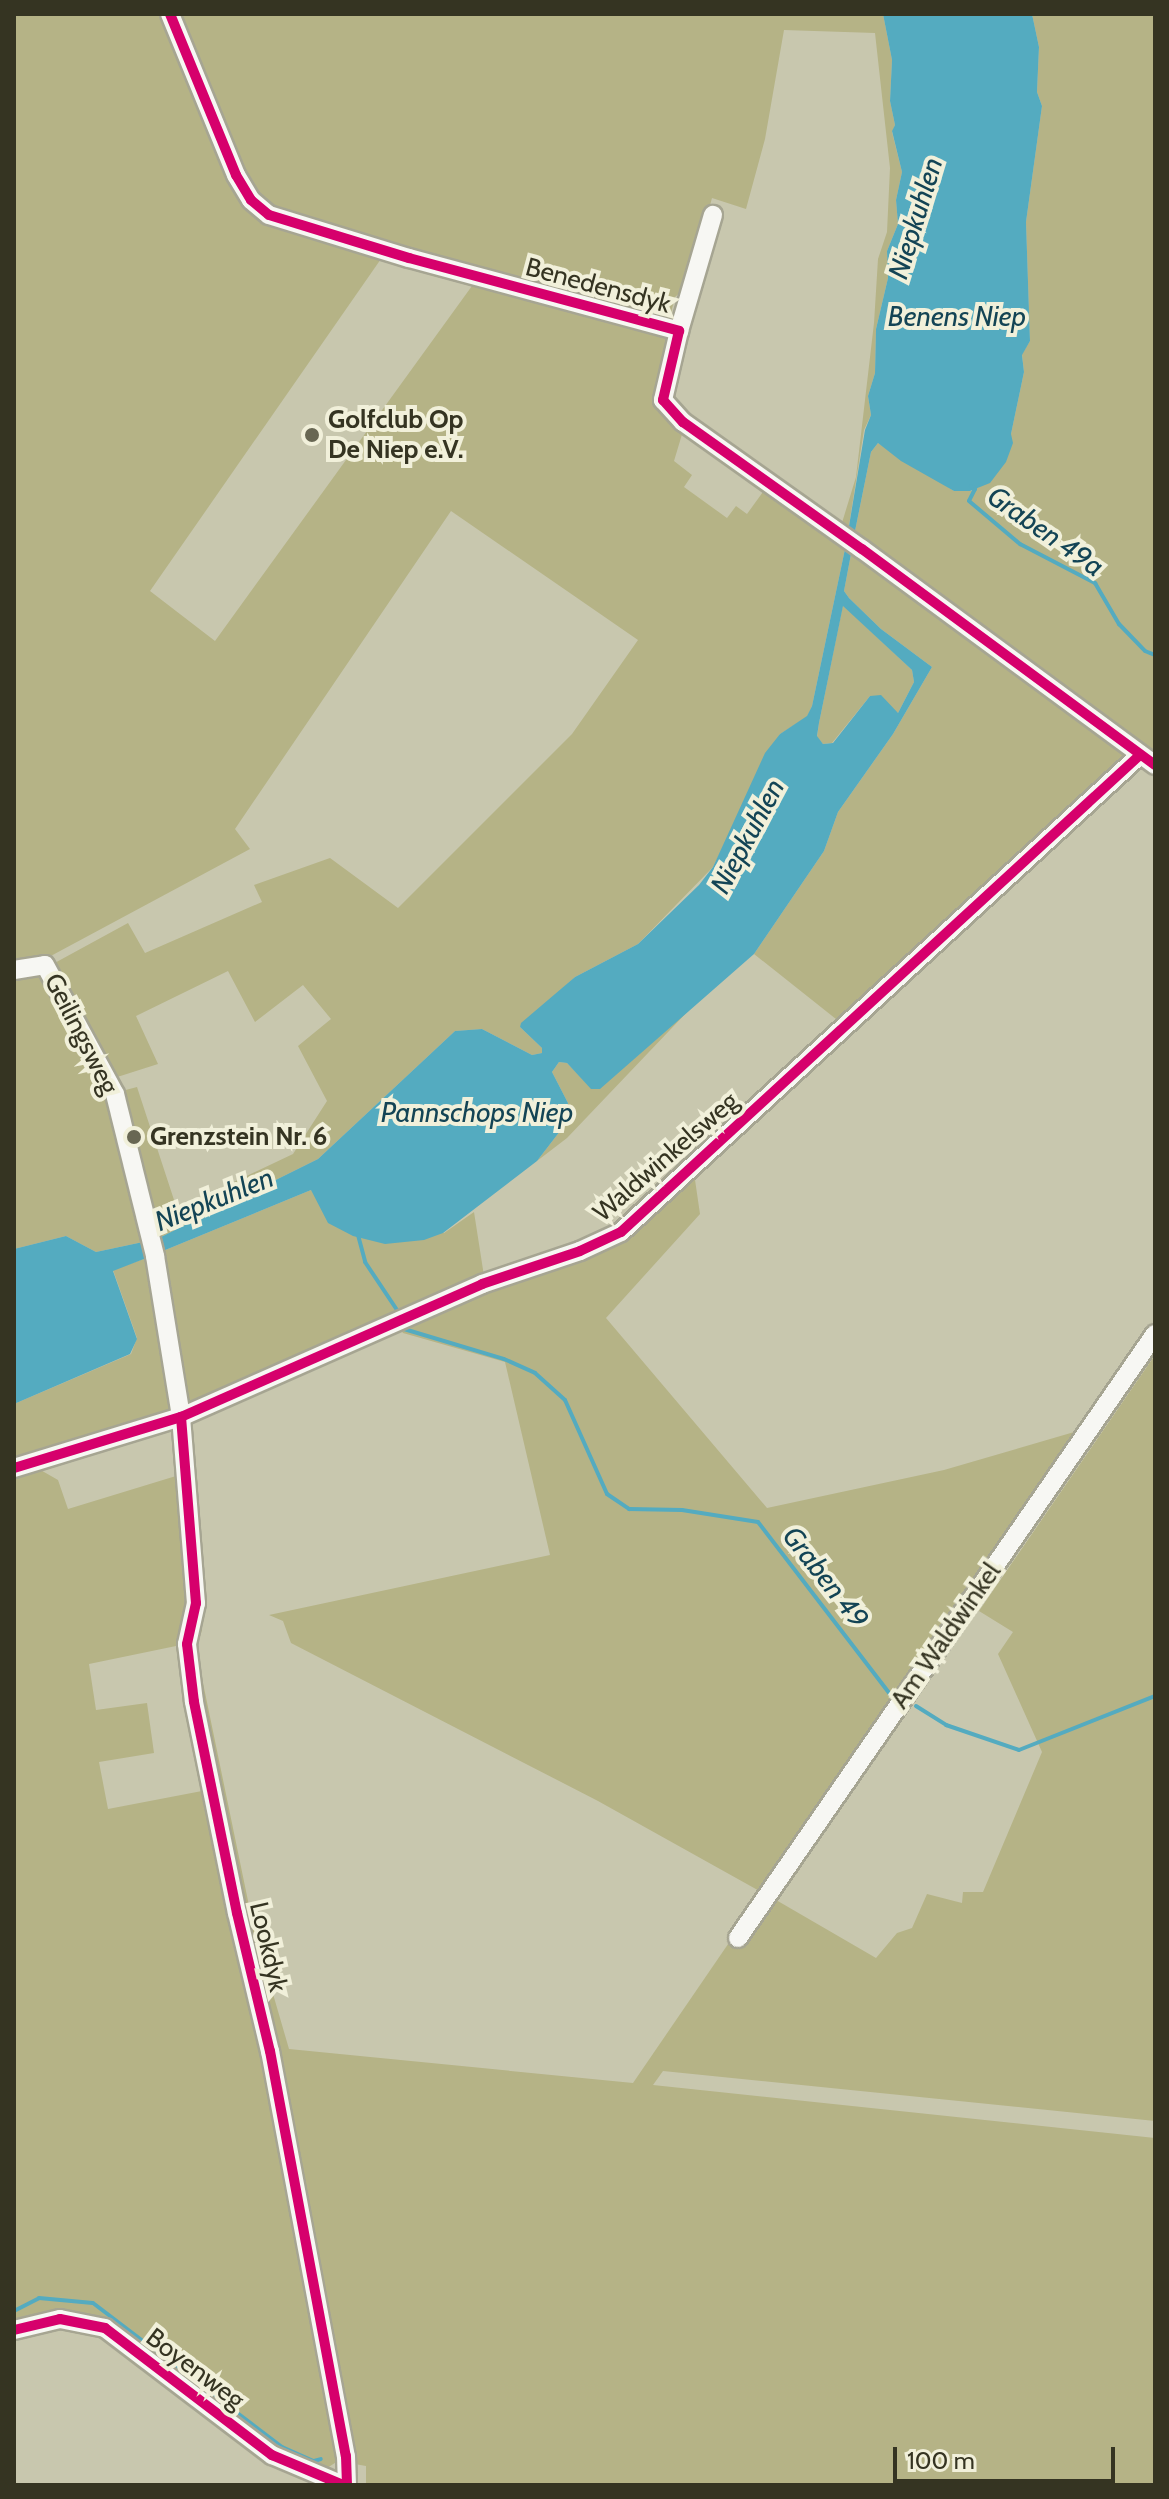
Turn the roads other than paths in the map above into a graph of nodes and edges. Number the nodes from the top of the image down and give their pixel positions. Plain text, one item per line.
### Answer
1 (170, 14) edge
2 (713, 215) dead end
3 (679, 331) junction
4 (1148, 760) edge
5 (14, 970) edge
6 (1155, 1334) edge
7 (181, 1417) junction
8 (14, 1468) edge
9 (738, 1938) dead end
10 (14, 2330) edge
11 (345, 2485) edge

1 - 3 street, Benedensdyk
2 - 3 street, Benedensdyk
3 - 4 street, Benedensdyk
4 - 7 street, Waldwinkelsweg
5 - 7 street, Geilingsweg
6 - 9 street, Am Waldwinkel
7 - 8 street, Waldwinkelsweg
7 - 11 street, Lookdyk
10 - 11 street, Boyenweg

